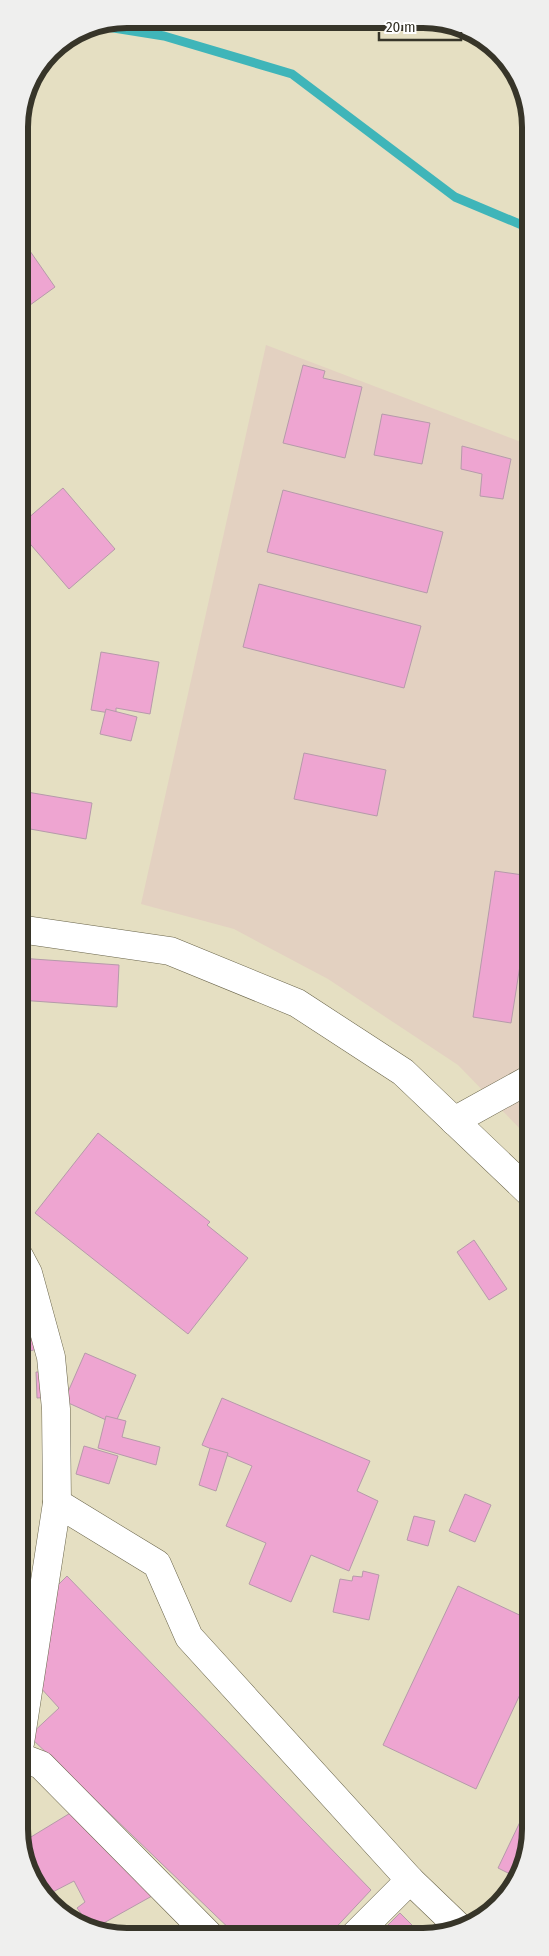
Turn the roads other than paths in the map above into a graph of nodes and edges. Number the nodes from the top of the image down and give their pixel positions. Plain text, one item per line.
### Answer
1 (28, 929) edge
2 (521, 1084) edge
3 (454, 1120) junction
4 (521, 1185) edge
5 (28, 1273) edge
6 (57, 1503) junction
7 (28, 1691) edge
8 (28, 1760) edge
9 (410, 1880) junction
10 (455, 1923) edge
11 (201, 1928) edge
12 (362, 1928) edge

1 - 3 street
2 - 3 street
3 - 4 street
5 - 6 street
6 - 7 street
6 - 9 street
8 - 11 street
9 - 10 street
9 - 12 street

